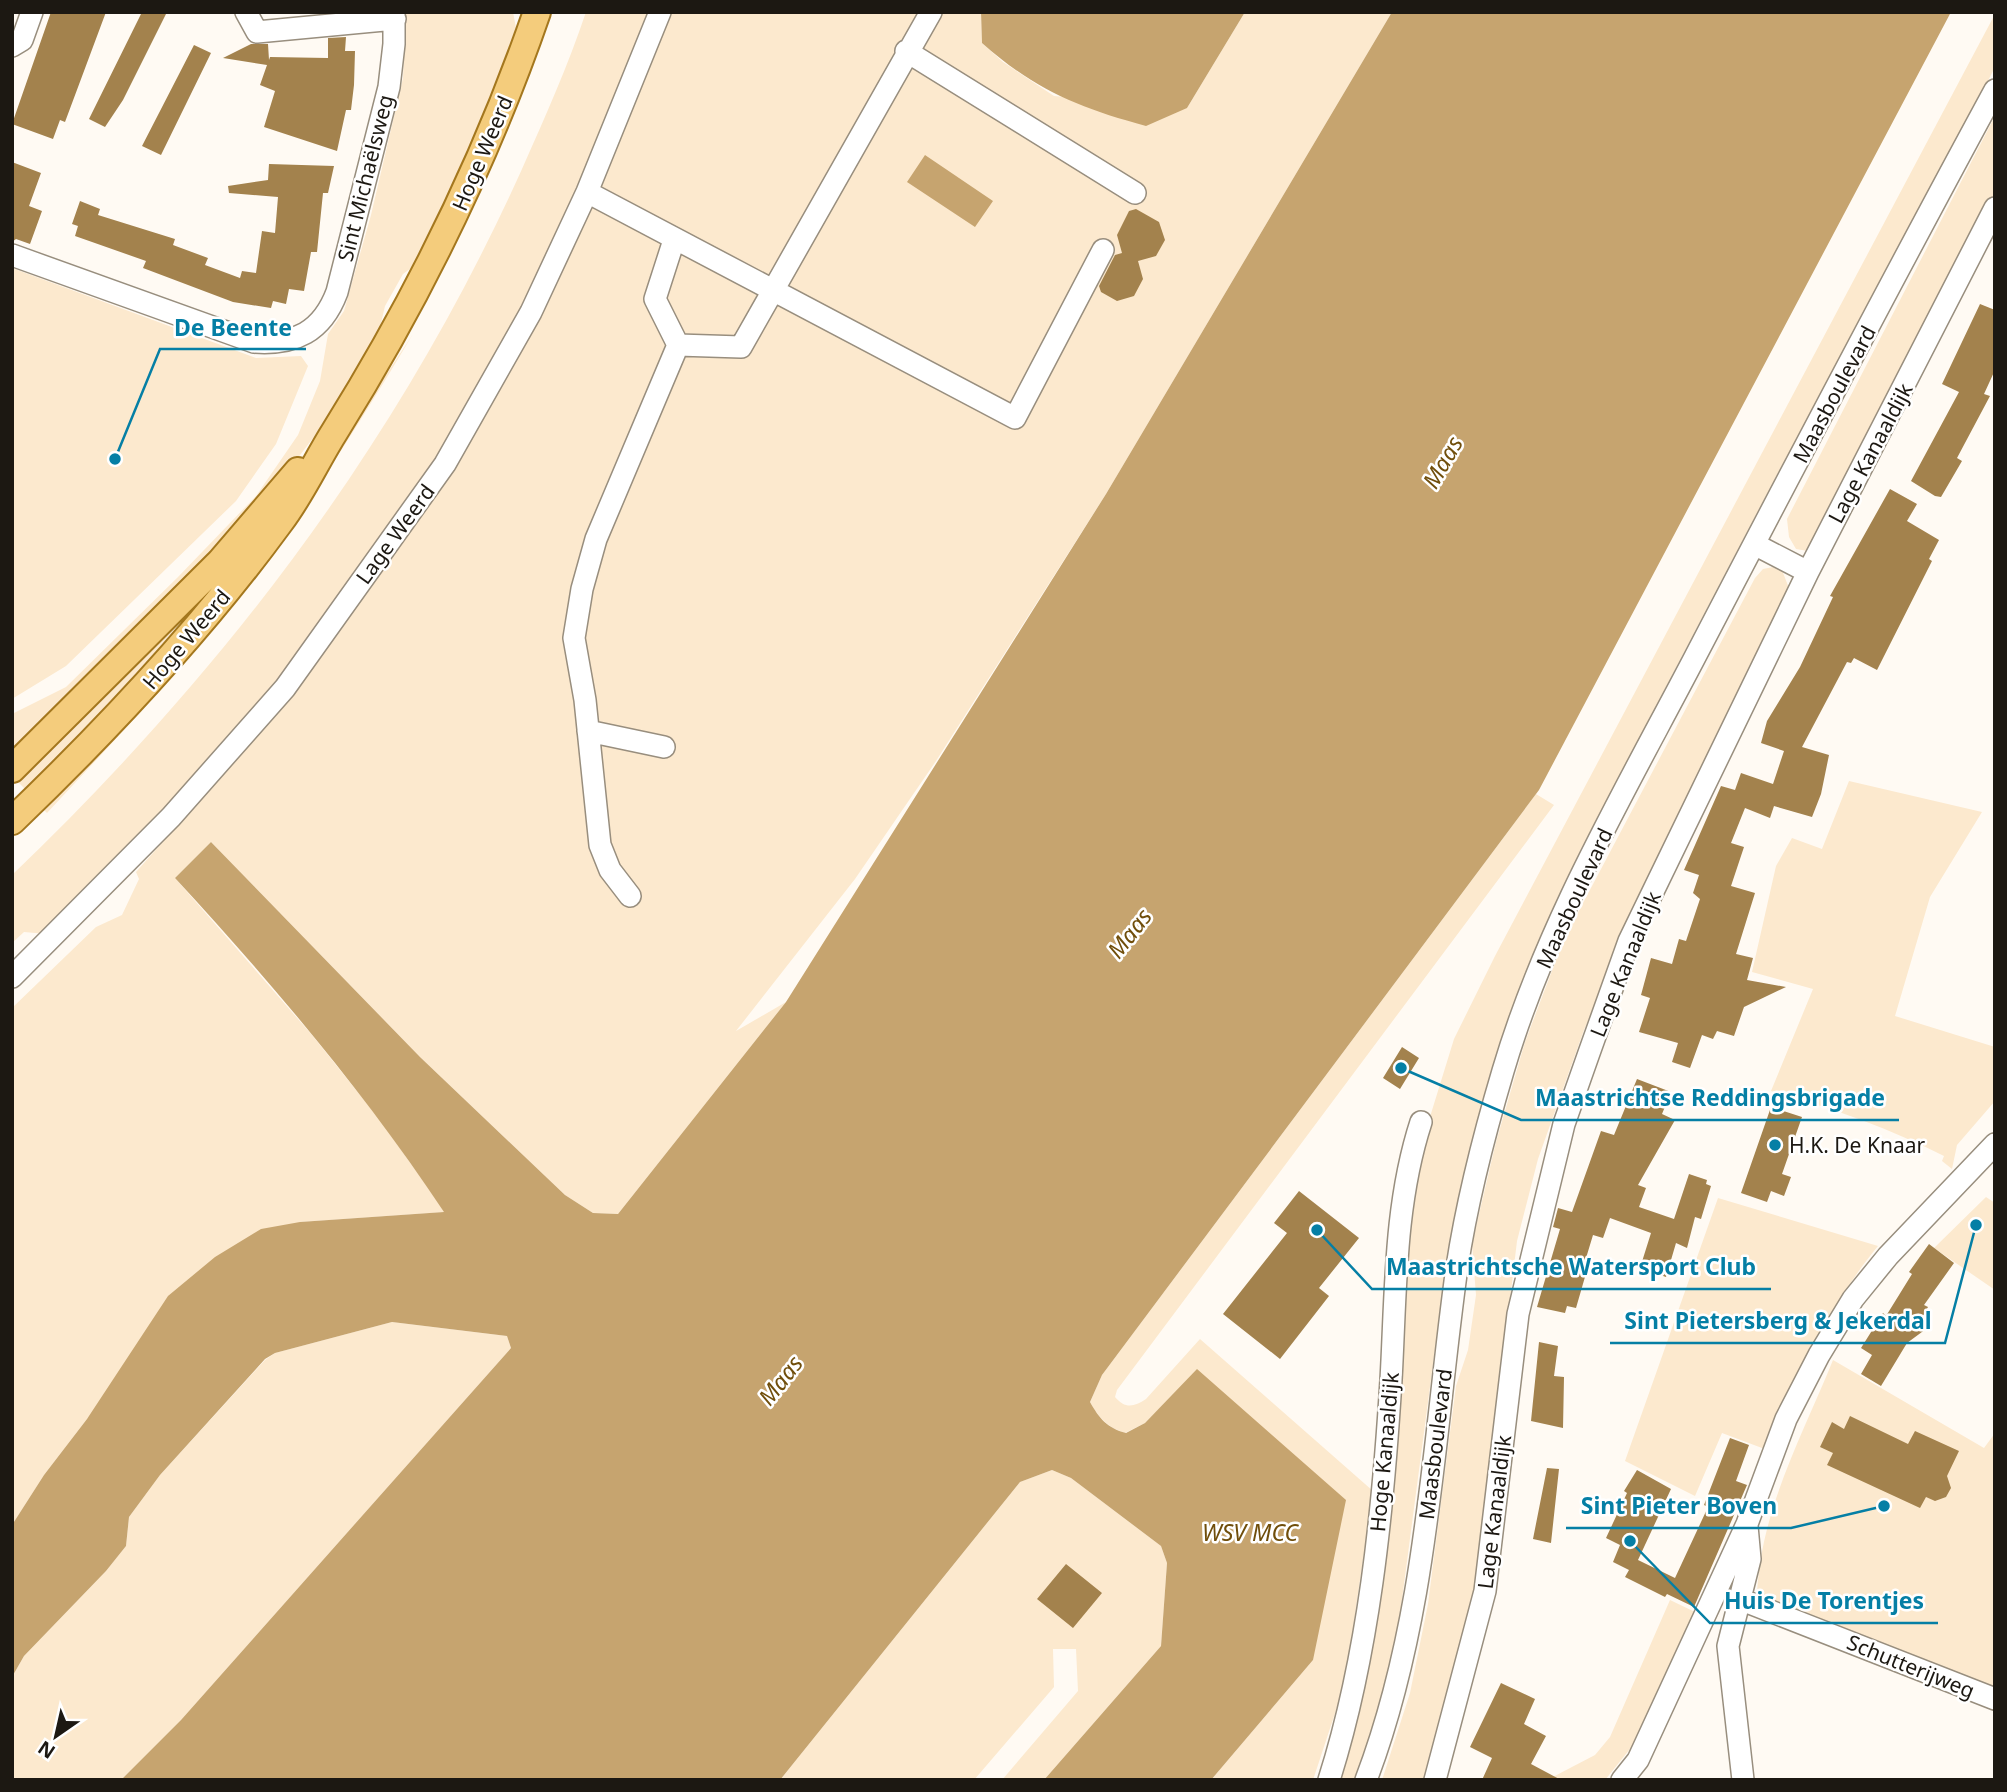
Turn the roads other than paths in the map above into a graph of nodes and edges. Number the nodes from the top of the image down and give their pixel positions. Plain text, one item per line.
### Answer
1 (32, 12) edge
2 (246, 12) edge
3 (537, 12) edge
4 (660, 12) edge
5 (931, 12) edge
6 (395, 16) edge
7 (12, 46) edge
8 (906, 51) junction
9 (1995, 90) edge
10 (587, 192) junction
11 (1135, 193) dead end
12 (1995, 208) edge
13 (674, 240) junction
14 (1103, 250) dead end
15 (12, 255) edge
16 (773, 291) junction
17 (678, 345) junction
18 (333, 434) junction
19 (1754, 544) junction
20 (1808, 572) junction
21 (589, 731) junction
22 (664, 747) dead end
23 (12, 769) edge
24 (12, 821) edge
25 (630, 896) dead end
26 (12, 977) edge
27 (1422, 1122) dead end
28 (1995, 1144) edge
29 (1747, 1524) junction
30 (1742, 1600) junction
31 (1995, 1699) edge
32 (1329, 1780) edge
33 (1366, 1780) edge
34 (1435, 1780) edge
35 (1622, 1780) edge
36 (1743, 1780) edge

1 - 7 street
2 - 6 street
3 - 18 main road, Hoge Weerd
4 - 10 street, Lage Weerd
5 - 8 street
6 - 15 street, Sint Michaëlsweg
8 - 11 street
8 - 16 street
9 - 19 street, Maasboulevard
10 - 13 street
10 - 26 street, Lage Weerd
12 - 20 street, Lage Kanaaldijk
13 - 16 street
13 - 17 street
14 - 16 street
16 - 17 street
17 - 21 street
18 - 23 main road, Hoge Weerd
18 - 24 main road, Hoge Weerd
19 - 20 street
19 - 33 street, Maasboulevard
20 - 34 street, Lage Kanaaldijk
21 - 22 street
21 - 25 street
27 - 32 street, Hoge Kanaaldijk
28 - 29 street
29 - 30 street
29 - 35 street
30 - 31 street, Schutterijweg
30 - 36 street

